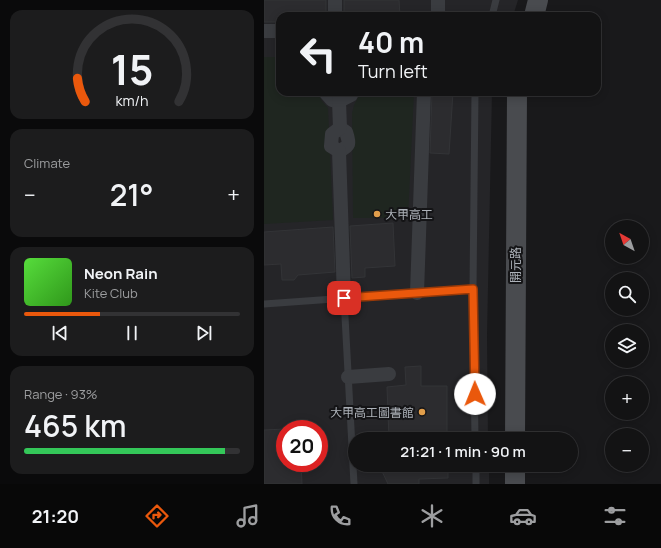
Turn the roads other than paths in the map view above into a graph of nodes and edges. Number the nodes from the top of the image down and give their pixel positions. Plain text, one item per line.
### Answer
1 (335, 0) edge
2 (438, 0) edge
3 (496, 0) edge
4 (538, 0) edge
5 (335, 12) edge
6 (438, 12) edge
7 (493, 12) edge
8 (535, 12) edge
9 (264, 31) edge
10 (276, 31) edge
11 (329, 96) edge
12 (349, 96) edge
13 (424, 96) edge
14 (475, 96) edge
15 (517, 96) edge
16 (339, 101) junction
17 (473, 289) junction
18 (418, 293) junction
19 (344, 298) junction
20 (264, 304) edge
21 (389, 374) dead end
22 (348, 377) junction
23 (475, 432) edge
24 (515, 432) edge
25 (476, 472) edge
26 (515, 472) edge
27 (354, 484) edge
28 (476, 484) edge
29 (515, 484) edge

1 - 5 street
2 - 6 street
3 - 7 lane
4 - 8 street
9 - 10 street
11 - 16 street
12 - 16 street
13 - 18 street
14 - 17 lane
15 - 24 street, 開元路
16 - 19 street
17 - 18 lane
17 - 23 lane
18 - 19 lane
19 - 20 lane
19 - 22 lane
21 - 22 street
22 - 27 lane
25 - 28 lane
26 - 29 street

